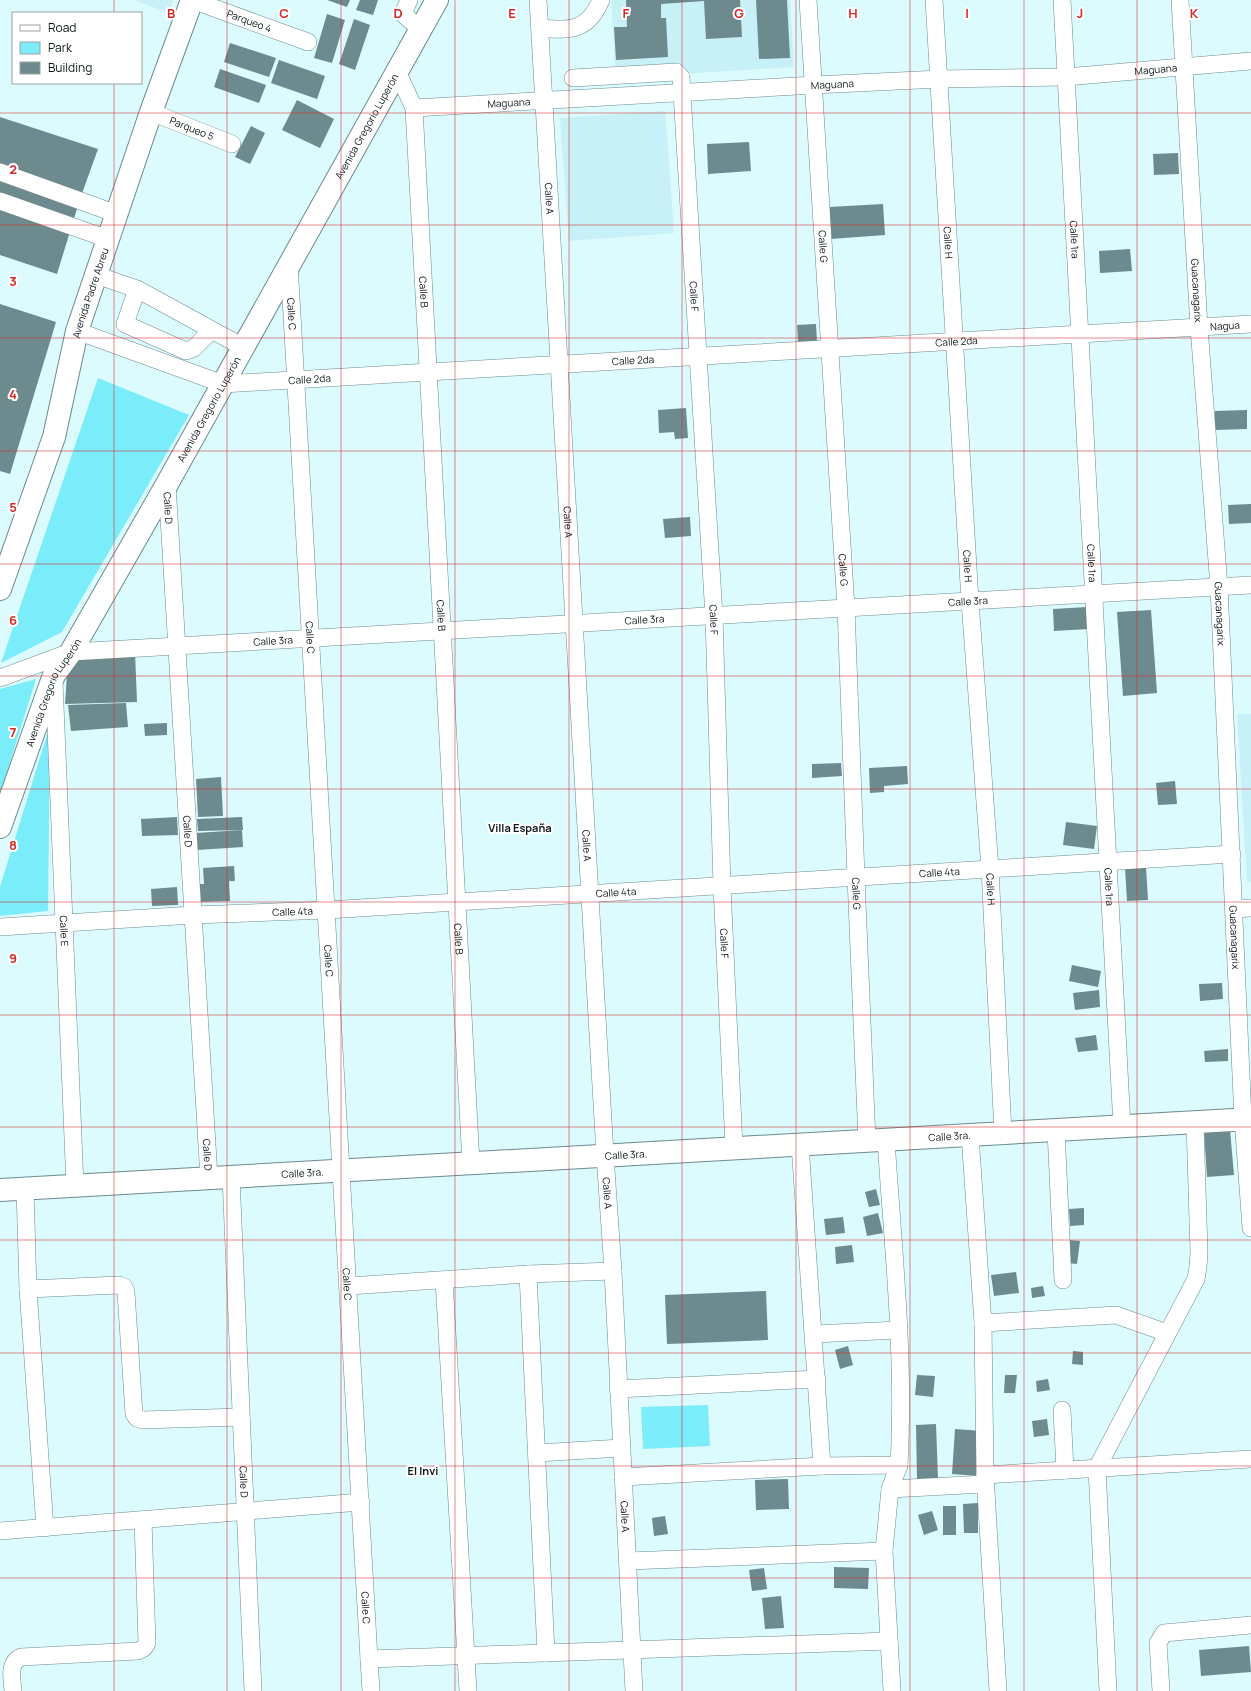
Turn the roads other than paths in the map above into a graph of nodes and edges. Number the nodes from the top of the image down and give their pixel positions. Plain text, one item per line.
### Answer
1 (192, 0) edge
2 (408, 0) edge
3 (437, 0) edge
4 (538, 0) edge
5 (601, 0) edge
6 (808, 0) edge
7 (934, 0) edge
8 (1062, 0) edge
9 (1180, 0) edge
10 (540, 28) junction
11 (420, 29) junction
12 (308, 42) dead end
13 (1251, 61) edge
14 (1184, 67) junction
15 (397, 71) junction
16 (1066, 77) junction
17 (573, 78) dead end
18 (940, 79) junction
19 (814, 85) junction
20 (681, 92) junction
21 (543, 99) junction
22 (414, 108) junction
23 (151, 112) junction
24 (232, 144) dead end
25 (0, 172) edge
26 (0, 200) edge
27 (117, 214) junction
28 (108, 239) junction
29 (289, 262) junction
30 (96, 275) junction
31 (137, 289) junction
32 (125, 324) junction
33 (1251, 324) edge
34 (1198, 327) junction
35 (77, 331) junction
36 (212, 331) junction
37 (1080, 334) junction
38 (955, 340) junction
39 (116, 347) junction
40 (243, 347) junction
41 (829, 349) junction
42 (697, 357) junction
43 (559, 364) junction
44 (428, 373) junction
45 (296, 380) junction
46 (223, 384) junction
47 (167, 484) junction
48 (1, 585) edge
49 (1251, 585) edge
50 (1219, 587) junction
51 (1093, 594) junction
52 (970, 601) junction
53 (846, 608) junction
54 (714, 616) junction
55 (574, 623) junction
56 (442, 631) junction
57 (312, 638) junction
58 (177, 646) junction
59 (71, 652) junction
60 (54, 675) junction
61 (0, 678) edge
62 (0, 827) edge
63 (1232, 854) junction
64 (1108, 862) junction
65 (990, 869) junction
66 (856, 877) junction
67 (722, 886) junction
68 (590, 894) junction
69 (457, 902) junction
70 (1251, 908) edge
71 (1234, 909) junction
72 (327, 910) junction
73 (193, 915) junction
74 (65, 923) junction
75 (0, 927) edge
76 (1247, 1119) edge
77 (1195, 1122) junction
78 (1122, 1126) junction
79 (1056, 1130) junction
80 (1003, 1133) junction
81 (970, 1135) junction
82 (876, 1140) junction
83 (800, 1144) junction
84 (734, 1148) junction
85 (605, 1156) junction
86 (471, 1163) junction
87 (343, 1171) junction
88 (231, 1177) junction
89 (209, 1178) junction
90 (75, 1186) junction
91 (25, 1189) junction
92 (0, 1190) edge
93 (1251, 1228) edge
94 (613, 1271) junction
95 (528, 1274) junction
96 (444, 1280) junction
97 (1063, 1280) dead end
98 (349, 1286) junction
99 (28, 1289) junction
100 (983, 1323) junction
101 (899, 1330) junction
102 (1167, 1333) junction
103 (814, 1334) junction
104 (817, 1379) junction
105 (618, 1389) junction
106 (1062, 1410) dead end
107 (242, 1417) junction
108 (621, 1448) junction
109 (536, 1453) junction
110 (1251, 1459) edge
111 (899, 1464) junction
112 (822, 1466) junction
113 (1097, 1468) junction
114 (1065, 1470) junction
115 (623, 1477) junction
116 (985, 1479) junction
117 (890, 1489) junction
118 (361, 1502) junction
119 (246, 1512) junction
120 (143, 1520) junction
121 (45, 1528) junction
122 (0, 1531) edge
123 (884, 1551) junction
124 (628, 1561) junction
125 (1251, 1625) edge
126 (889, 1641) junction
127 (633, 1650) junction
128 (546, 1653) junction
129 (466, 1656) junction
130 (369, 1660) junction
131 (13, 1691) edge
132 (253, 1691) edge
133 (371, 1691) edge
134 (468, 1691) edge
135 (634, 1691) edge
136 (892, 1691) edge
137 (998, 1691) edge
138 (1108, 1691) edge
139 (1161, 1691) edge

1 - 12 street, Parqueo 4
1 - 23 main road, Avenida Padre Abreu
2 - 11 street
3 - 11 main road, Avenida Gregorio Luperón
4 - 10 street, Calle A
5 - 10 street
6 - 19 street, Calle G
7 - 18 street, Calle H
8 - 16 street, Calle 1ra
9 - 14 street, Guacanagarix
10 - 21 street, Calle A
11 - 15 main road, Avenida Gregorio Luperón
13 - 14 street, Maguana
14 - 16 street, Maguana
14 - 34 street, Guacanagarix
15 - 22 street, Calle B
15 - 29 main road, Avenida Gregorio Luperón
16 - 18 street, Maguana
16 - 37 street, Calle 1ra
17 - 20 street, Calle F
18 - 19 street, Maguana
18 - 38 street, Calle H
19 - 20 street, Maguana
19 - 41 street, Calle G
20 - 21 street, Maguana
20 - 42 street, Calle F
21 - 22 street, Maguana
21 - 43 street, Calle A
22 - 44 street, Calle B
23 - 24 street, Parqueo 5
23 - 27 main road, Avenida Padre Abreu
25 - 27 street
26 - 28 street
27 - 28 main road, Avenida Padre Abreu
28 - 30 main road, Avenida Padre Abreu
29 - 40 main road, Avenida Gregorio Luperón
29 - 45 street, Calle C
30 - 31 street
30 - 35 main road, Avenida Padre Abreu
31 - 32 street
31 - 36 street
32 - 36 street
32 - 39 street
33 - 34 street, Nagua
34 - 37 street, Calle 2da
34 - 50 street, Guacanagarix
35 - 39 street, Calle 2da
35 - 48 main road, Avenida Padre Abreu
36 - 40 street
37 - 38 street, Calle 2da
37 - 51 street, Calle 1ra
38 - 41 street, Calle 2da
38 - 52 street, Calle H
39 - 46 street, Calle 2da
40 - 46 main road, Avenida Gregorio Luperón
41 - 42 street, Calle 2da
41 - 53 street, Calle G
42 - 43 street, Calle 2da
42 - 54 street, Calle F
43 - 44 street, Calle 2da
43 - 55 street, Calle A
44 - 45 street, Calle 2da
44 - 56 street, Calle B
45 - 46 street, Calle 2da
45 - 57 street, Calle C
46 - 47 main road, Avenida Gregorio Luperón
47 - 58 street, Calle D
47 - 59 main road, Avenida Gregorio Luperón
49 - 50 street, Calle 3ra
50 - 51 street, Calle 3ra
50 - 63 street, Guacanagarix
51 - 52 street, Calle 3ra
51 - 64 street, Calle 1ra
52 - 53 street, Calle 3ra
52 - 65 street, Calle H
53 - 54 street, Calle 3ra
53 - 66 street, Calle G
54 - 55 street, Calle 3ra
54 - 67 street, Calle F
55 - 56 street, Calle 3ra
55 - 68 street, Calle A
56 - 57 street, Calle 3ra
56 - 69 street, Calle B
57 - 58 street, Calle 3ra
57 - 72 street, Calle C
58 - 59 street, Calle 3ra
58 - 73 street, Calle D
59 - 60 main road, Avenida Gregorio Luperón
59 - 61 street, Calle 3ra
60 - 62 main road, Avenida Gregorio Luperón
60 - 74 street, Calle E
63 - 64 street, Calle 4ta
63 - 71 street, Guacanagarix
64 - 65 street, Calle 4ta
64 - 78 street, Calle 1ra
65 - 66 street, Calle 4ta
65 - 80 street, Calle H
66 - 67 street, Calle 4ta
66 - 82 street, Calle G
67 - 68 street, Calle 4ta
67 - 84 street, Calle F
68 - 69 street, Calle 4ta
68 - 85 street, Calle A
69 - 72 street, Calle 4ta
69 - 86 street, Calle B
70 - 71 street
71 - 76 street, Guacanagarix
72 - 73 street, Calle 4ta
72 - 87 street, Calle C
73 - 74 street, Calle 4ta
73 - 89 street, Calle D
74 - 75 street, Calle 4ta
74 - 90 street, Calle E
76 - 77 main road, Calle 3ra.
76 - 93 street, Guacanagarix
77 - 78 main road, Calle 3ra.
77 - 102 street
78 - 79 main road, Calle 3ra.
79 - 80 main road, Calle 3ra.
79 - 97 street
80 - 81 main road, Calle 3ra.
81 - 82 main road, Calle 3ra.
81 - 100 street
82 - 83 main road, Calle 3ra.
82 - 101 street, Calle G
83 - 84 main road, Calle 3ra.
83 - 103 street
84 - 85 main road, Calle 3ra.
85 - 86 main road, Calle 3ra.
85 - 94 street, Calle A
86 - 87 main road, Calle 3ra.
87 - 88 main road, Calle 3ra.
87 - 98 street, Calle C
88 - 89 main road, Calle 3ra.
88 - 107 street, Calle D
89 - 90 main road, Calle 3ra.
90 - 91 main road, Calle 3ra.
91 - 92 main road, Calle 3ra.
91 - 99 street
94 - 95 street
94 - 105 street, Calle A
95 - 96 street
95 - 109 street
96 - 98 street
96 - 129 street
98 - 118 street, Calle C
99 - 107 street
99 - 121 street
100 - 102 street
100 - 116 street
101 - 103 street
101 - 111 street, Calle G
102 - 113 street
103 - 104 street
104 - 105 street
104 - 112 street
105 - 108 street, Calle A
106 - 114 street
107 - 119 street, Calle D
108 - 109 street
108 - 115 street, Calle A
109 - 128 street
110 - 113 street
111 - 112 street
111 - 117 street, Calle G
112 - 115 street
113 - 114 street
113 - 138 street
114 - 116 street
115 - 124 street, Calle A
116 - 117 street
116 - 137 street
117 - 123 street, Calle G
118 - 119 street
118 - 130 street, Calle C
119 - 120 street
119 - 132 street, Calle D
120 - 121 street
120 - 131 street
121 - 122 street
123 - 124 street
123 - 126 street, Calle G
124 - 127 street, Calle A
125 - 139 street
126 - 127 street
126 - 136 street, Calle G
127 - 128 street
127 - 135 street, Calle A
128 - 129 street
129 - 130 street
129 - 134 street
130 - 133 street, Calle C

